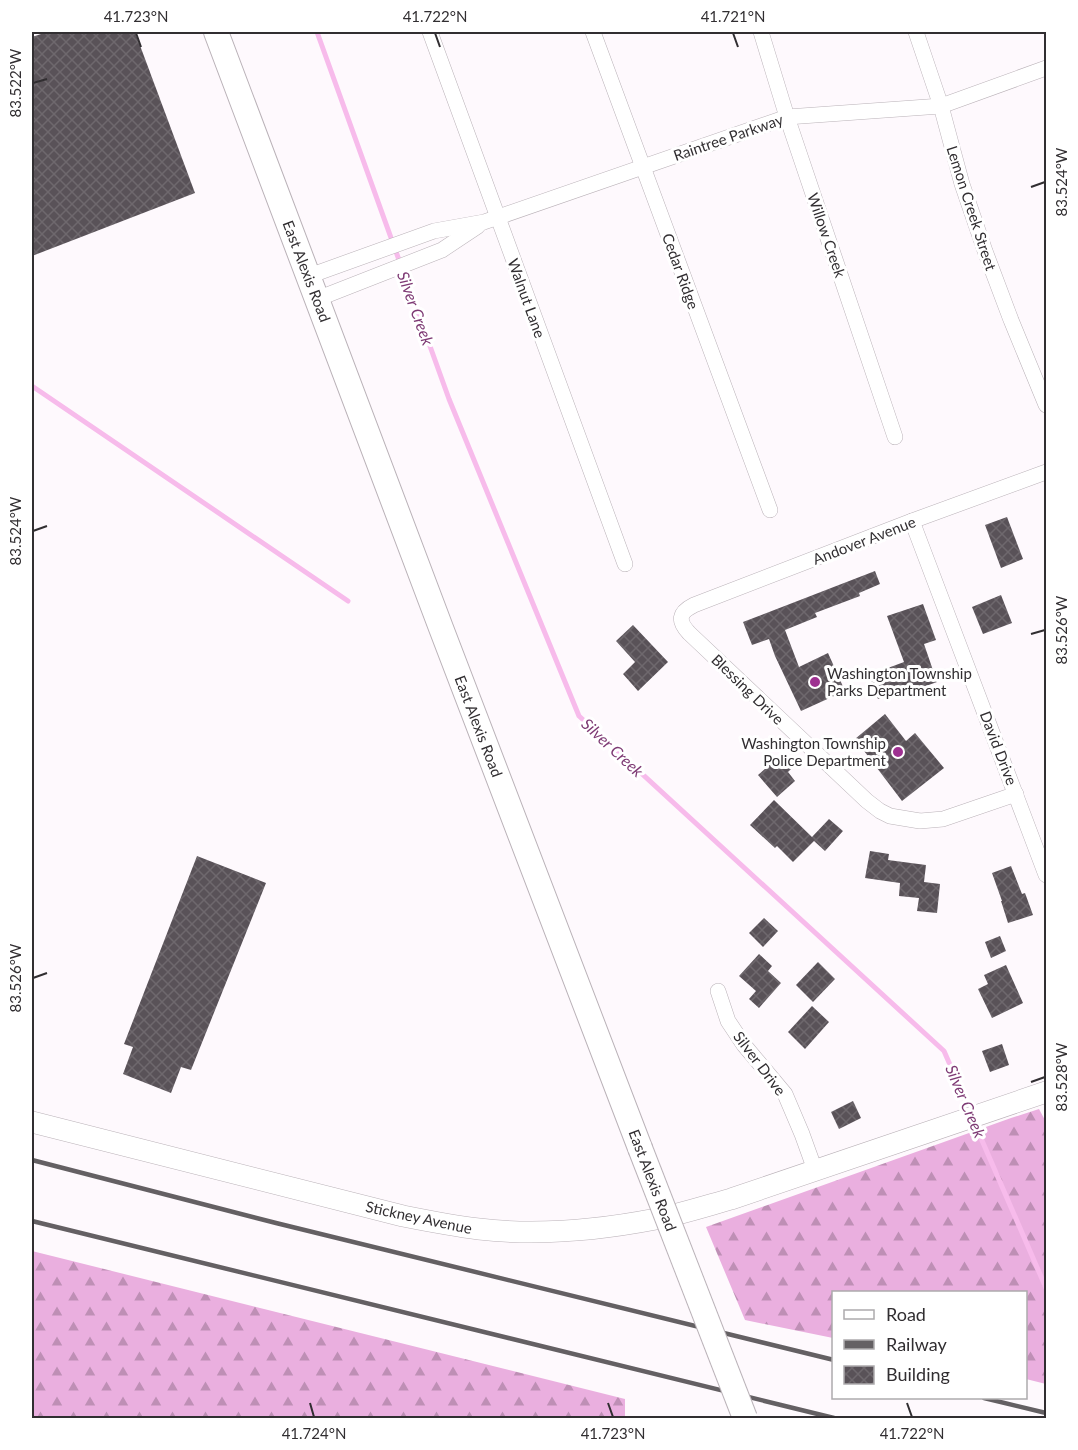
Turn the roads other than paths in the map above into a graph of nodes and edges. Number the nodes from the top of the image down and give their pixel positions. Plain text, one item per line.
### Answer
1 (216, 32) edge
2 (430, 32) edge
3 (593, 32) edge
4 (761, 32) edge
5 (916, 32) edge
6 (1047, 68) edge
7 (941, 106) junction
8 (787, 117) junction
9 (643, 167) junction
10 (491, 220) junction
11 (309, 276) junction
12 (317, 299) junction
13 (1047, 405) edge
14 (895, 437) dead end
15 (1047, 472) edge
16 (770, 510) dead end
17 (912, 521) junction
18 (625, 564) dead end
19 (683, 612) joint
20 (1016, 794) junction
21 (1047, 875) edge
22 (718, 991) dead end
23 (1047, 1092) edge
24 (32, 1122) edge
25 (815, 1170) junction
26 (745, 1419) edge

1 - 11 main road, East Alexis Road
2 - 10 street, Walnut Lane
3 - 9 street, Cedar Ridge
4 - 8 street, Willow Creek
5 - 7 street, Lemon Creek Street
6 - 7 street, Raintree Parkway
7 - 8 street, Raintree Parkway
7 - 13 street, Lemon Creek Street
8 - 9 street, Raintree Parkway
8 - 14 street, Willow Creek
9 - 10 street, Raintree Parkway
9 - 16 street, Cedar Ridge
10 - 11 street, Raintree Parkway
10 - 12 street, Raintree Parkway
10 - 18 street, Walnut Lane
11 - 12 main road, East Alexis Road
12 - 26 main road, East Alexis Road, bridge
15 - 17 street, Andover Avenue
17 - 19 street, Andover Avenue
17 - 20 street, David Drive
19 - 20 street, Blessing Drive
20 - 21 street, David Drive
22 - 25 street, Silver Drive
23 - 25 street, Stickney Avenue
24 - 25 street, Stickney Avenue

